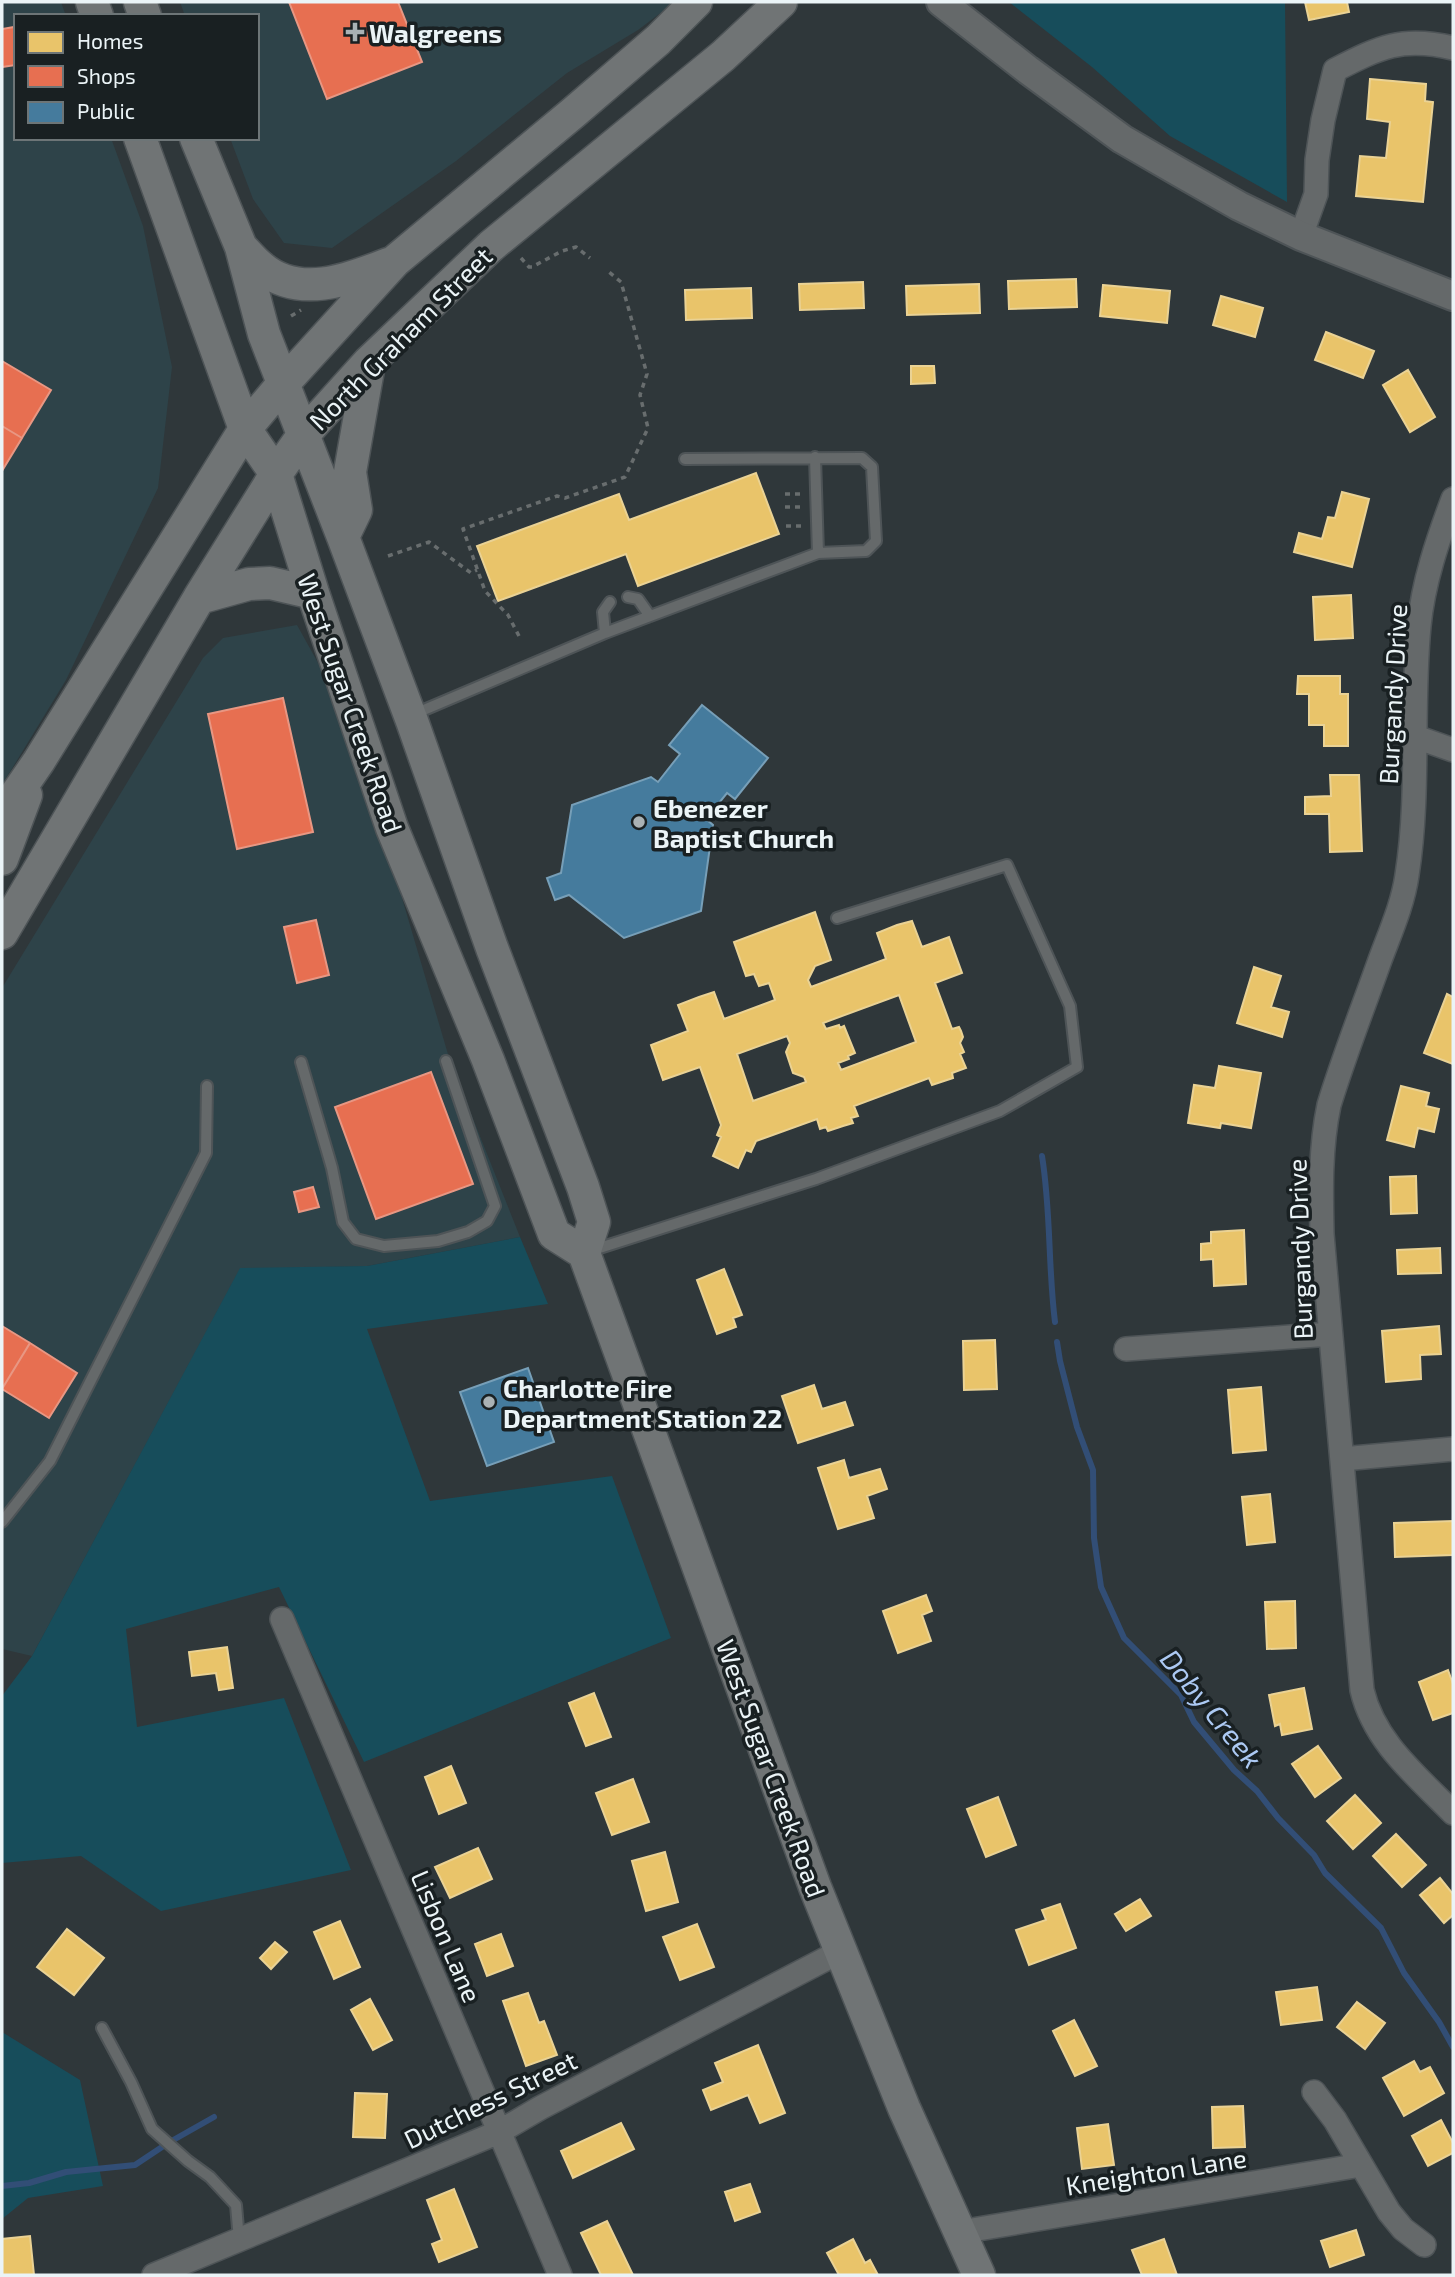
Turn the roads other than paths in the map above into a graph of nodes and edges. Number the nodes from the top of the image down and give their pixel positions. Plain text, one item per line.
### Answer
1 (696, 2) edge
2 (781, 2) edge
3 (941, 2) edge
4 (1453, 48) edge
5 (141, 140) edge
6 (197, 140) edge
7 (1301, 236) junction
8 (241, 247) junction
9 (396, 261) junction
10 (1453, 296) edge
11 (369, 362) junction
12 (282, 385) junction
13 (245, 429) junction
14 (304, 434) junction
15 (815, 457) junction
16 (685, 459) dead end
17 (276, 474) junction
18 (1453, 499) edge
19 (343, 537) junction
20 (818, 553) junction
21 (313, 593) junction
22 (628, 597) dead end
23 (199, 598) junction
24 (610, 602) dead end
25 (650, 616) junction
26 (605, 633) junction
27 (410, 716) junction
28 (1416, 737) junction
29 (1453, 750) edge
30 (39, 761) junction
31 (2, 815) edge
32 (2, 859) edge
33 (837, 918) dead end
34 (2, 933) edge
35 (488, 1060) junction
36 (446, 1061) dead end
37 (301, 1062) dead end
38 (207, 1086) dead end
39 (583, 1187) junction
40 (584, 1253) junction
41 (1330, 1334) junction
42 (1126, 1349) dead end
43 (1453, 1449) edge
44 (1342, 1459) junction
45 (2, 1522) edge
46 (282, 1619) dead end
47 (1453, 1813) edge
48 (841, 1951) junction
49 (102, 2028) dead end
50 (1314, 2092) dead end
51 (499, 2132) junction
52 (1361, 2165) junction
53 (960, 2232) junction
54 (239, 2240) junction
55 (1424, 2245) dead end
56 (154, 2275) edge
57 (560, 2275) edge
58 (979, 2275) edge

1 - 9 main road, North Graham Street
2 - 11 main road, North Graham Street
3 - 7 street
4 - 7 street
5 - 13 main road, West Sugar Creek Road
6 - 8 main road, West Sugar Creek Road
7 - 10 street
8 - 9 main road
8 - 12 main road, West Sugar Creek Road
9 - 12 main road, North Graham Street
11 - 14 main road, North Graham Street
11 - 19 main road
12 - 13 main road, North Graham Street
12 - 14 main road, West Sugar Creek Road
13 - 17 main road, West Sugar Creek Road
13 - 30 main road, North Graham Street
14 - 17 main road, North Graham Street
14 - 19 main road, West Sugar Creek Road
15 - 16 lane
15 - 20 lane
15 - 20 lane
17 - 21 main road, West Sugar Creek Road
17 - 23 main road, North Graham Street
18 - 28 street, Burgandy Drive
19 - 27 main road, West Sugar Creek Road
20 - 25 lane
21 - 23 main road
21 - 35 main road, West Sugar Creek Road
22 - 25 lane
23 - 34 main road, North Graham Street
24 - 26 lane
25 - 26 lane
26 - 27 lane
27 - 39 main road, West Sugar Creek Road
28 - 29 street
28 - 41 street, Burgandy Drive
30 - 31 main road, North Graham Street
30 - 32 main road
33 - 40 lane
35 - 39 main road
35 - 40 main road, West Sugar Creek Road
36 - 37 lane
38 - 45 lane
39 - 40 main road, West Sugar Creek Road
40 - 48 main road, West Sugar Creek Road
41 - 42 street
41 - 44 street, Burgandy Drive
43 - 44 street
44 - 47 street, Burgandy Drive
46 - 51 street, Lisbon Lane
48 - 51 street, Dutchess Street
48 - 53 main road, West Sugar Creek Road
49 - 54 lane
50 - 52 street
51 - 54 street, Dutchess Street
51 - 57 street, Lisbon Lane
52 - 53 street, Kneighton Lane
52 - 55 street
53 - 58 main road, West Sugar Creek Road
54 - 56 street, Dutchess Street

